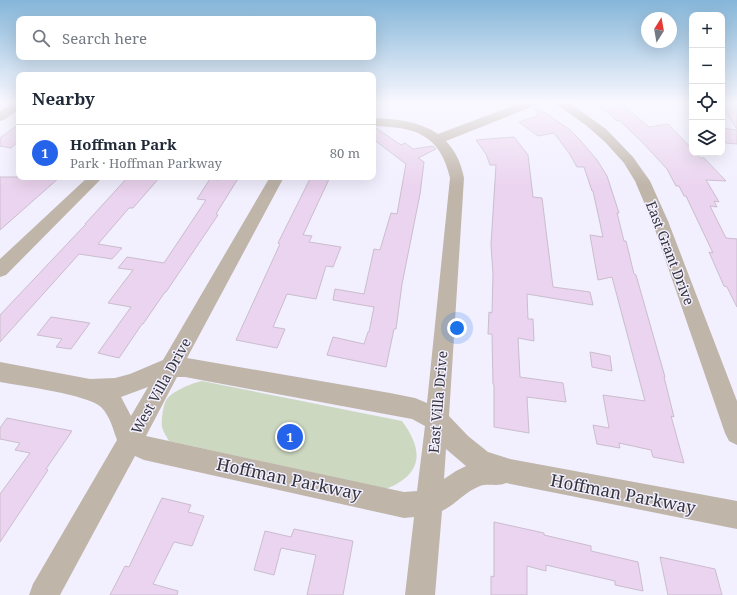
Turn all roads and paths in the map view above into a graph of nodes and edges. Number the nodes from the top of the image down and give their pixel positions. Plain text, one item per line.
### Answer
1 (421, 130) edge
2 (462, 130) edge
3 (599, 130) edge
4 (438, 139) junction
5 (93, 180) edge
6 (275, 180) edge
7 (0, 270) edge
8 (171, 367) junction
9 (0, 372) edge
10 (90, 389) junction
11 (437, 420) junction
12 (737, 433) edge
13 (130, 441) junction
14 (510, 472) junction
15 (428, 503) junction
16 (737, 515) edge
17 (44, 595) edge
18 (420, 595) edge

1 - 4 street, East Villa Drive
2 - 4 street
3 - 12 street, East Grant Drive
4 - 11 street, East Villa Drive
5 - 7 street
6 - 8 street, West Villa Drive
8 - 10 street, Hoffman Parkway
8 - 11 street, Hoffman Parkway
8 - 13 street, West Villa Drive
9 - 10 street, Hoffman Parkway
10 - 13 street, Hoffman Parkway
11 - 14 street, Hoffman Parkway
11 - 15 street, East Villa Drive
13 - 15 street, Hoffman Parkway
13 - 17 street, West Villa Drive
14 - 15 street, Hoffman Parkway
14 - 16 street, Hoffman Parkway
15 - 18 street, East Villa Drive

